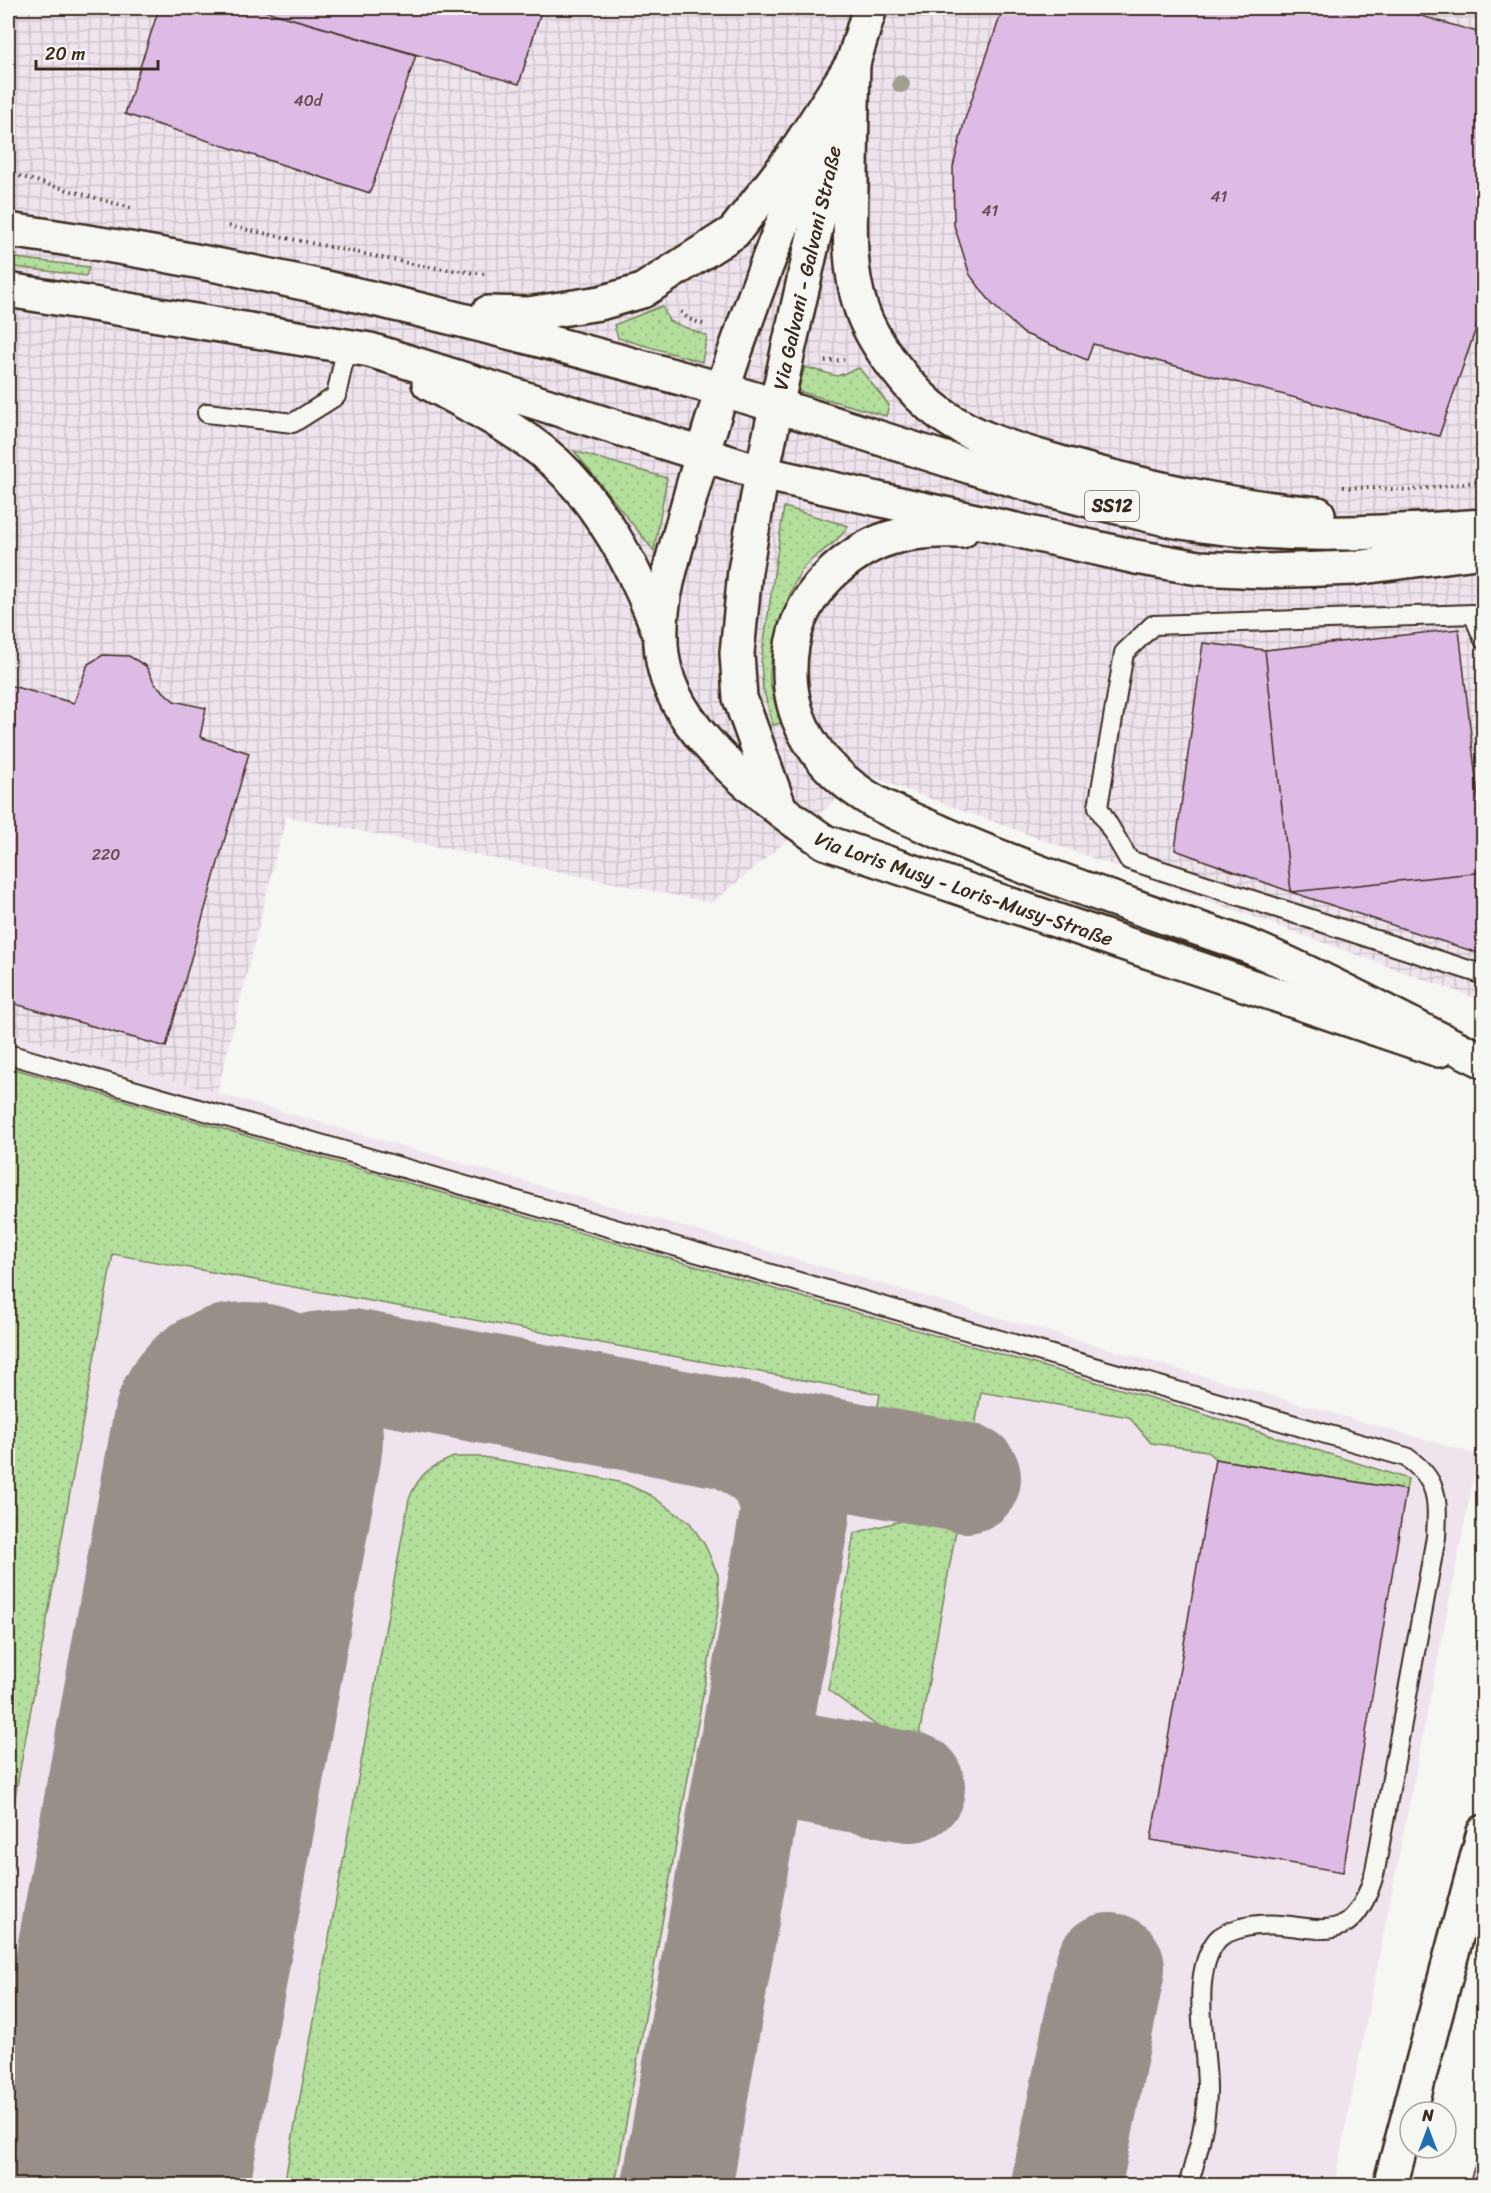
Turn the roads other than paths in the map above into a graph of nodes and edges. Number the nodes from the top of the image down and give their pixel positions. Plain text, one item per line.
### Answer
1 (870, 8) edge
2 (853, 63) junction
3 (8, 230) edge
4 (8, 290) edge
5 (433, 311) junction
6 (358, 348) junction
7 (749, 398) junction
8 (207, 413) dead end
9 (701, 454) junction
10 (762, 473) junction
11 (1472, 527) edge
12 (1484, 550) edge
13 (1136, 557) junction
14 (661, 637) junction
15 (1484, 640) edge
16 (782, 813) junction
17 (1484, 975) edge
18 (8, 1054) edge
19 (1484, 1063) edge
20 (1484, 1832) edge
21 (1188, 2186) edge
22 (1390, 2186) edge

1 - 2 main road
2 - 5 main road
2 - 7 main road, Via Galvani - Galvani Straße
2 - 7 main road
2 - 11 main road
3 - 5 main road
4 - 6 main road
5 - 7 main road
6 - 8 lane
6 - 9 main road
6 - 14 main road
7 - 9 main road
7 - 10 main road, Via Galvani - Galvani Straße
7 - 11 main road, SS12
9 - 10 main road
9 - 14 main road
10 - 13 main road
10 - 16 main road
12 - 13 main road
13 - 19 main road
14 - 16 main road, Via Loris Musy - Loris-Musy-Straße
15 - 17 lane
16 - 19 main road, Via Loris Musy - Loris-Musy-Straße
18 - 21 lane
20 - 22 main road

